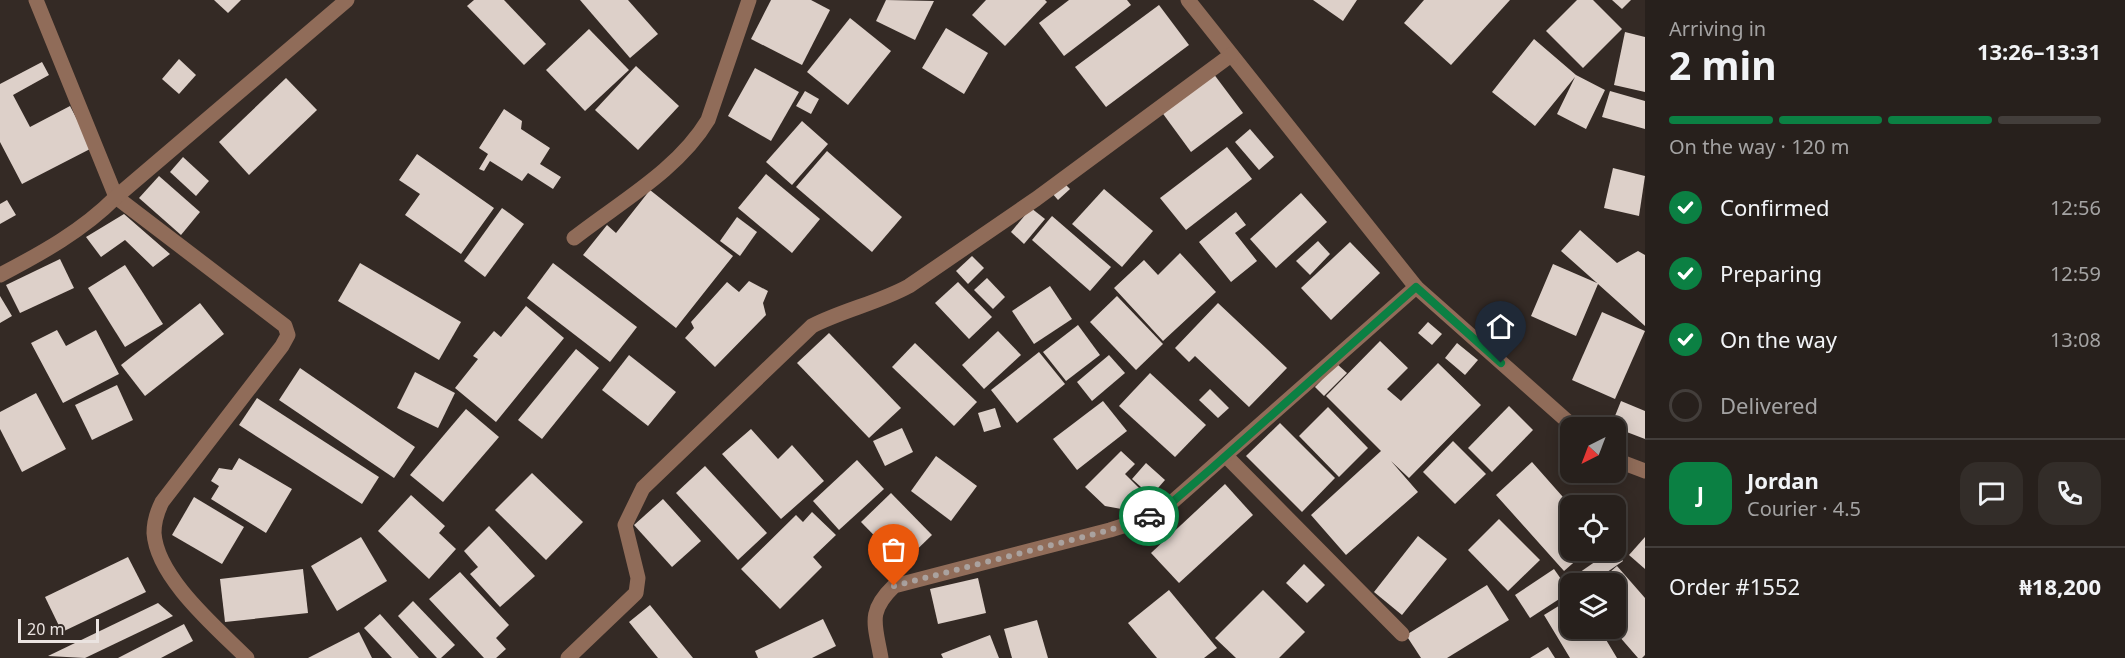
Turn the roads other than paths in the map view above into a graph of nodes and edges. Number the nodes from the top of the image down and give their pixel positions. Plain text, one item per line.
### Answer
1 (36, 0) edge
2 (347, 0) edge
3 (749, 0) edge
4 (1188, 0) edge
5 (1231, 55) junction
6 (116, 197) junction
7 (574, 238) dead end
8 (0, 275) edge
9 (1416, 287) junction
10 (1563, 417) edge
11 (1226, 456) junction
12 (1626, 464) edge
13 (1645, 471) edge
14 (1402, 634) dead end
15 (248, 658) edge
16 (568, 658) edge
17 (881, 658) edge

1 - 6 street
2 - 6 street
3 - 7 street
4 - 5 street
5 - 9 street
5 - 16 street
6 - 8 street
6 - 15 street
9 - 10 street
9 - 11 street
11 - 14 street
11 - 17 street
12 - 13 street

